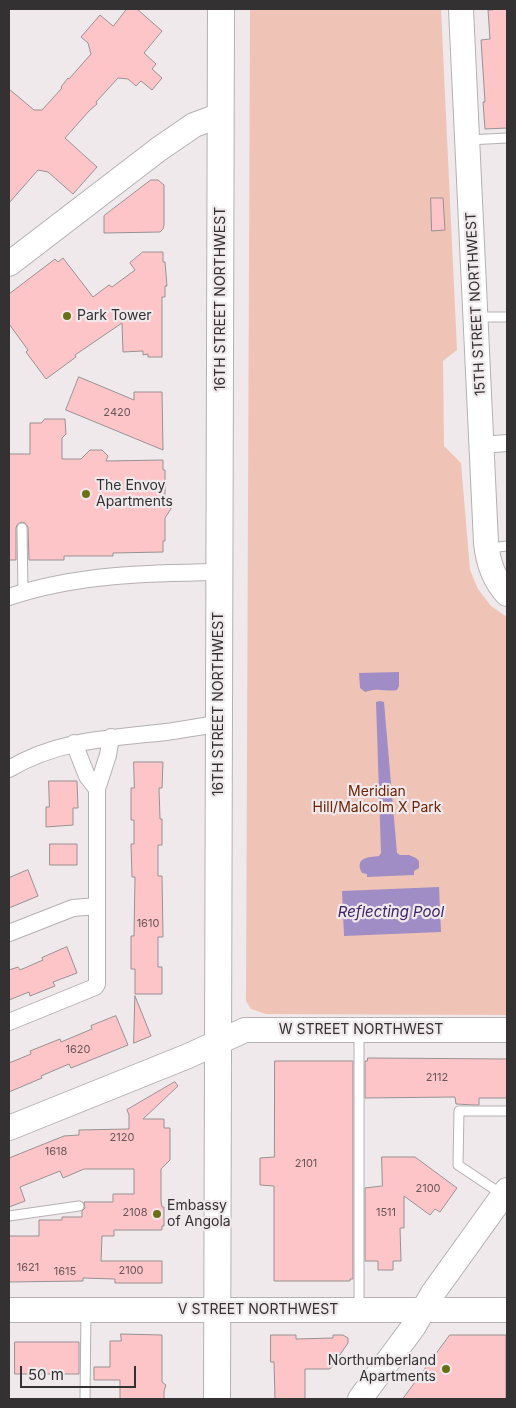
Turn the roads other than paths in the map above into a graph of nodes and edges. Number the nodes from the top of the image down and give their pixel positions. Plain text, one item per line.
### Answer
1 (221, 9) edge
2 (461, 9) edge
3 (221, 115) junction
4 (507, 138) edge
5 (468, 140) junction
6 (9, 264) edge
7 (476, 317) junction
8 (507, 317) edge
9 (507, 443) edge
10 (482, 445) junction
11 (22, 528) dead end
12 (497, 547) edge
13 (220, 572) junction
14 (16, 594) edge
15 (507, 594) edge
16 (219, 724) junction
17 (111, 737) junction
18 (74, 743) junction
19 (9, 769) edge
20 (97, 789) junction
21 (97, 906) junction
22 (9, 933) edge
23 (9, 1022) edge
24 (359, 1030) junction
25 (507, 1030) edge
26 (218, 1042) junction
27 (507, 1111) edge
28 (9, 1128) edge
29 (505, 1192) edge
30 (79, 1206) dead end
31 (9, 1216) edge
32 (9, 1310) edge
33 (86, 1310) junction
34 (218, 1310) junction
35 (359, 1310) junction
36 (423, 1310) junction
37 (507, 1310) edge
38 (85, 1399) edge
39 (217, 1399) edge
40 (360, 1399) edge

1 - 3 main road, 16TH STREET NORTHWEST
2 - 5 street, 15TH STREET NORTHWEST
3 - 6 street
3 - 13 main road, 16TH STREET NORTHWEST
4 - 5 lane
5 - 7 street, 15TH STREET NORTHWEST
7 - 8 lane
7 - 10 street, 15TH STREET NORTHWEST
9 - 10 street
10 - 12 street, 15TH STREET NORTHWEST
11 - 14 lane
12 - 15 street, 15TH STREET NORTHWEST
13 - 14 street
13 - 16 main road, 16TH STREET NORTHWEST
16 - 17 street
16 - 26 main road, 16TH STREET NORTHWEST
17 - 18 street
17 - 20 street
18 - 19 street
18 - 20 street
20 - 21 street
21 - 22 street
21 - 23 street
24 - 25 street, W STREET NORTHWEST
24 - 26 street, W STREET NORTHWEST
24 - 35 lane
26 - 28 street, W STREET NORTHWEST
26 - 34 main road, 16TH STREET NORTHWEST
27 - 29 lane
29 - 36 street
30 - 31 lane
32 - 33 street, V STREET NORTHWEST
33 - 34 street, V STREET NORTHWEST
33 - 38 lane
34 - 35 street, V STREET NORTHWEST
34 - 39 main road, 16TH STREET NORTHWEST
35 - 36 street, V STREET NORTHWEST
36 - 37 street, V STREET NORTHWEST
36 - 40 street

